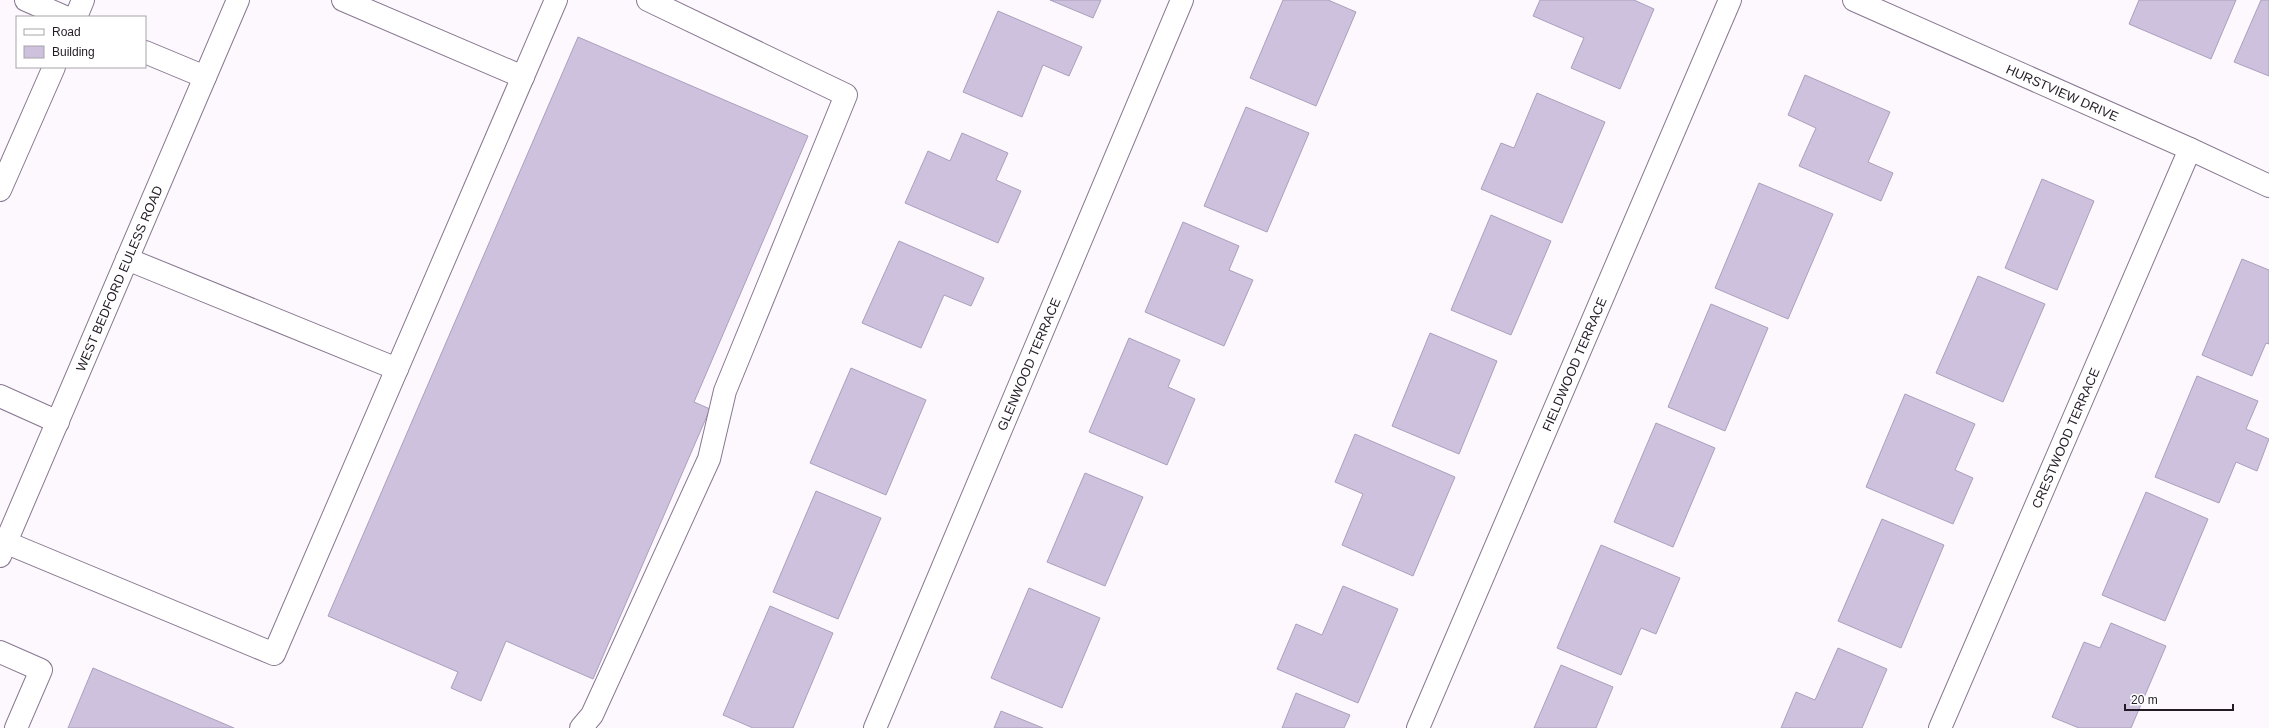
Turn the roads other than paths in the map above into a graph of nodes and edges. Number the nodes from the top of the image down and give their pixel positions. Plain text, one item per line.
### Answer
1 (26, 0) edge
2 (83, 0) edge
3 (238, 0) edge
4 (342, 0) edge
5 (556, 0) edge
6 (648, 0) edge
7 (1182, 0) edge
8 (1730, 0) edge
9 (1854, 0) edge
10 (63, 16) edge
11 (76, 16) edge
12 (146, 52) edge
13 (54, 68) edge
14 (205, 77) junction
15 (523, 77) junction
16 (2190, 149) junction
17 (2269, 186) edge
18 (0, 190) edge
19 (127, 259) junction
20 (397, 369) junction
21 (0, 396) edge
22 (58, 422) junction
23 (2, 546) edge
24 (0, 652) edge
25 (16, 728) edge
26 (580, 728) edge
27 (875, 728) edge
28 (1418, 728) edge
29 (1940, 728) edge

1 - 10 street
2 - 11 street
3 - 14 street, WEST BEDFORD EULESS ROAD
4 - 15 street
5 - 15 street
6 - 26 street
7 - 27 street, GLENWOOD TERRACE
8 - 28 street, FIELDWOOD TERRACE
9 - 16 street, HURSTVIEW DRIVE
12 - 14 street
13 - 18 street
14 - 19 street, WEST BEDFORD EULESS ROAD
15 - 20 street
16 - 17 street, HURSTVIEW DRIVE
16 - 29 street, CRESTWOOD TERRACE
19 - 20 street
19 - 22 street, WEST BEDFORD EULESS ROAD
20 - 23 street
21 - 22 street
22 - 23 street, WEST BEDFORD EULESS ROAD
24 - 25 street

